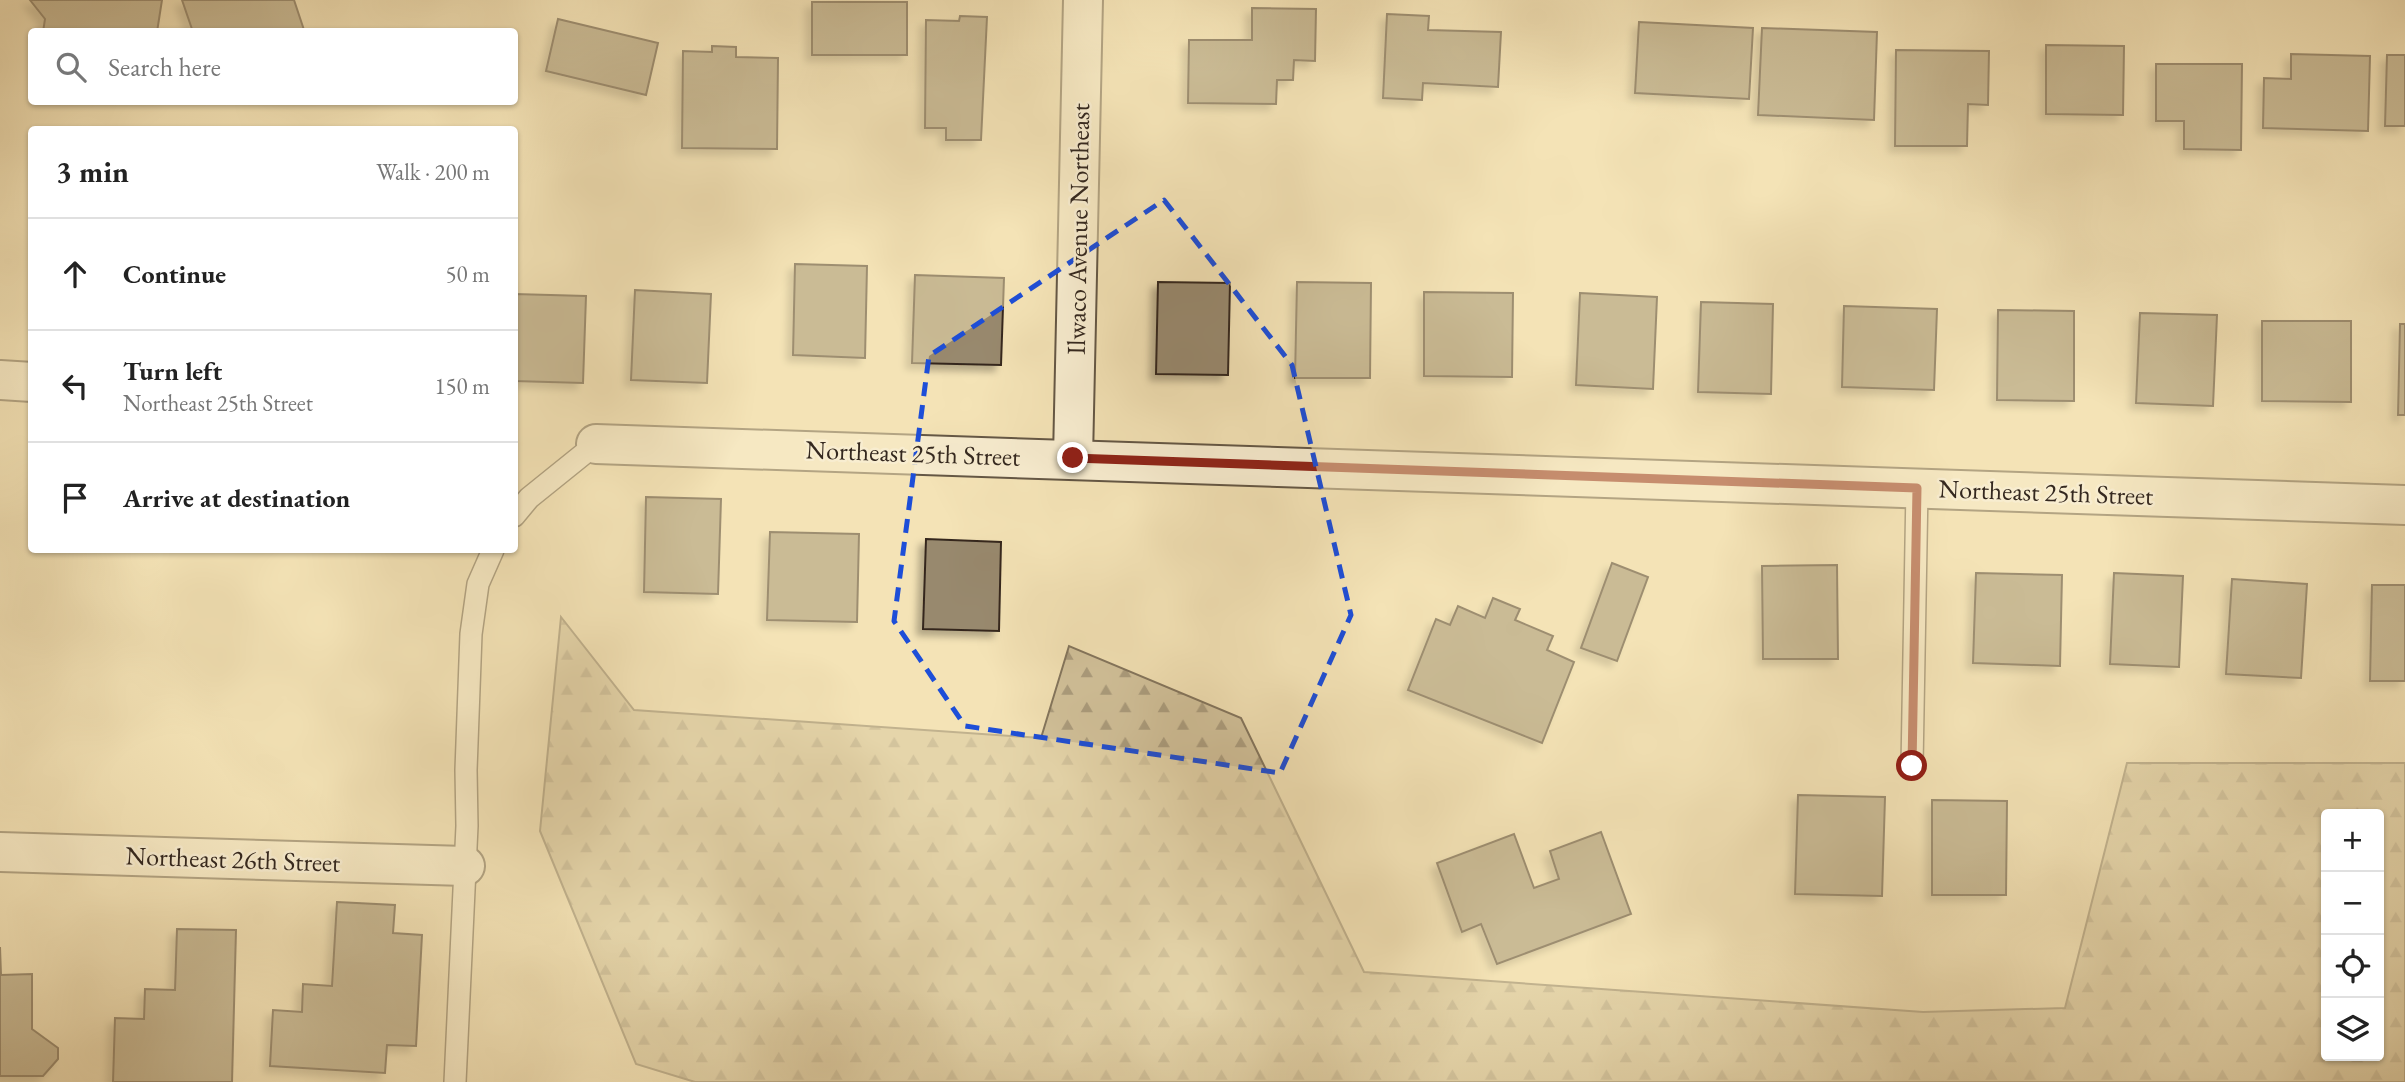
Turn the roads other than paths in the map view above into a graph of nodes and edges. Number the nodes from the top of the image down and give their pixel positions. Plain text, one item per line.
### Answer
1 (1083, 0) edge
2 (0, 380) edge
3 (28, 382) edge
4 (596, 444) joint
5 (1073, 458) junction
6 (1917, 488) junction
7 (2405, 505) edge
8 (518, 511) edge
9 (492, 553) edge
10 (1912, 766) dead end
11 (0, 852) edge
12 (466, 866) junction
13 (455, 1082) edge

1 - 5 street, Ilwaco Avenue Northeast
2 - 3 street
4 - 5 street, Northeast 25th Street
4 - 8 lane
5 - 6 street, Northeast 25th Street
6 - 7 street, Northeast 25th Street
6 - 10 lane
9 - 12 lane
11 - 12 street, Northeast 26th Street
12 - 13 lane

